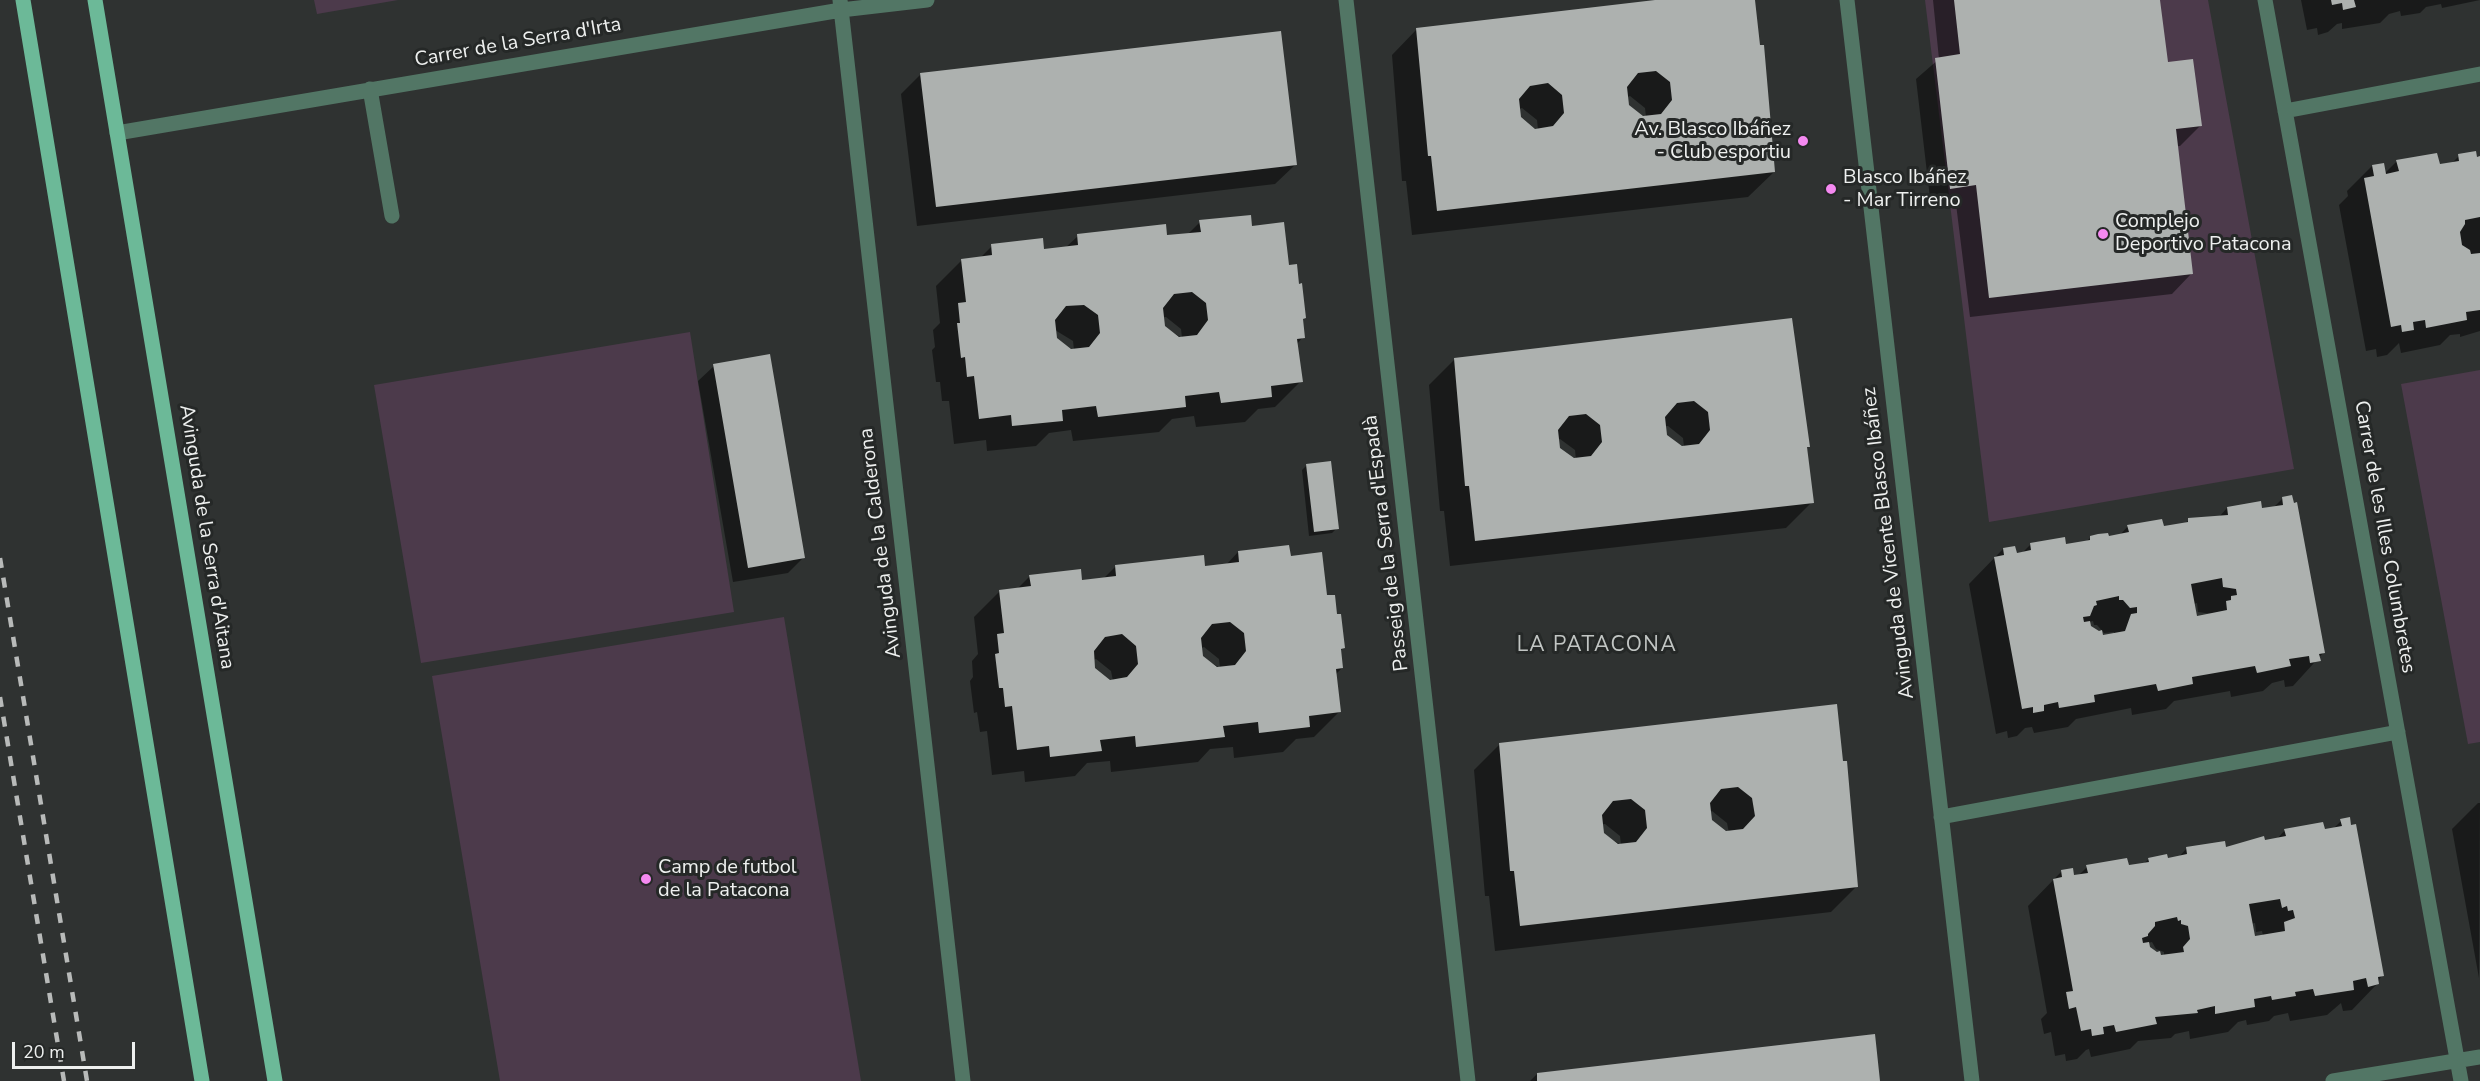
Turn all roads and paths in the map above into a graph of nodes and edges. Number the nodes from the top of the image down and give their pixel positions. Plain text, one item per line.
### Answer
1 (23, 0) edge
2 (95, 0) edge
3 (927, 0) edge
4 (1346, 0) edge
5 (1847, 0) edge
6 (2265, 0) edge
7 (841, 5) edge
8 (2480, 74) edge
9 (370, 89) junction
10 (2285, 111) junction
11 (117, 133) junction
12 (392, 216) dead end
13 (2398, 732) junction
14 (1941, 817) junction
15 (2480, 1057) edge
16 (2457, 1060) junction
17 (202, 1081) edge
18 (275, 1081) edge
19 (963, 1081) edge
20 (1468, 1081) edge
21 (1972, 1081) edge
22 (2333, 1081) edge
23 (2461, 1081) edge

1 - 17 main road
2 - 11 main road, Avinguda de la Serra d'Aitana
3 - 7 street, Carrer de la Serra d'Irta
4 - 20 street, Passeig de la Serra d'Espadà
5 - 14 street, Avinguda de Vicente Blasco Ibáñez
6 - 10 street, Carrer de les Illes Columbretes
7 - 9 street, Carrer de la Serra d'Irta
7 - 19 street, Avinguda de la Calderona
8 - 10 street
9 - 11 street, Carrer de la Serra d'Irta
9 - 12 street
10 - 13 street, Carrer de les Illes Columbretes
11 - 18 main road, Avinguda de la Serra d'Aitana
13 - 14 street
13 - 16 street, Carrer de les Illes Columbretes
14 - 21 street, Avinguda de Vicente Blasco Ibáñez
15 - 16 street
16 - 22 street
16 - 23 street, Carrer de les Illes Columbretes

